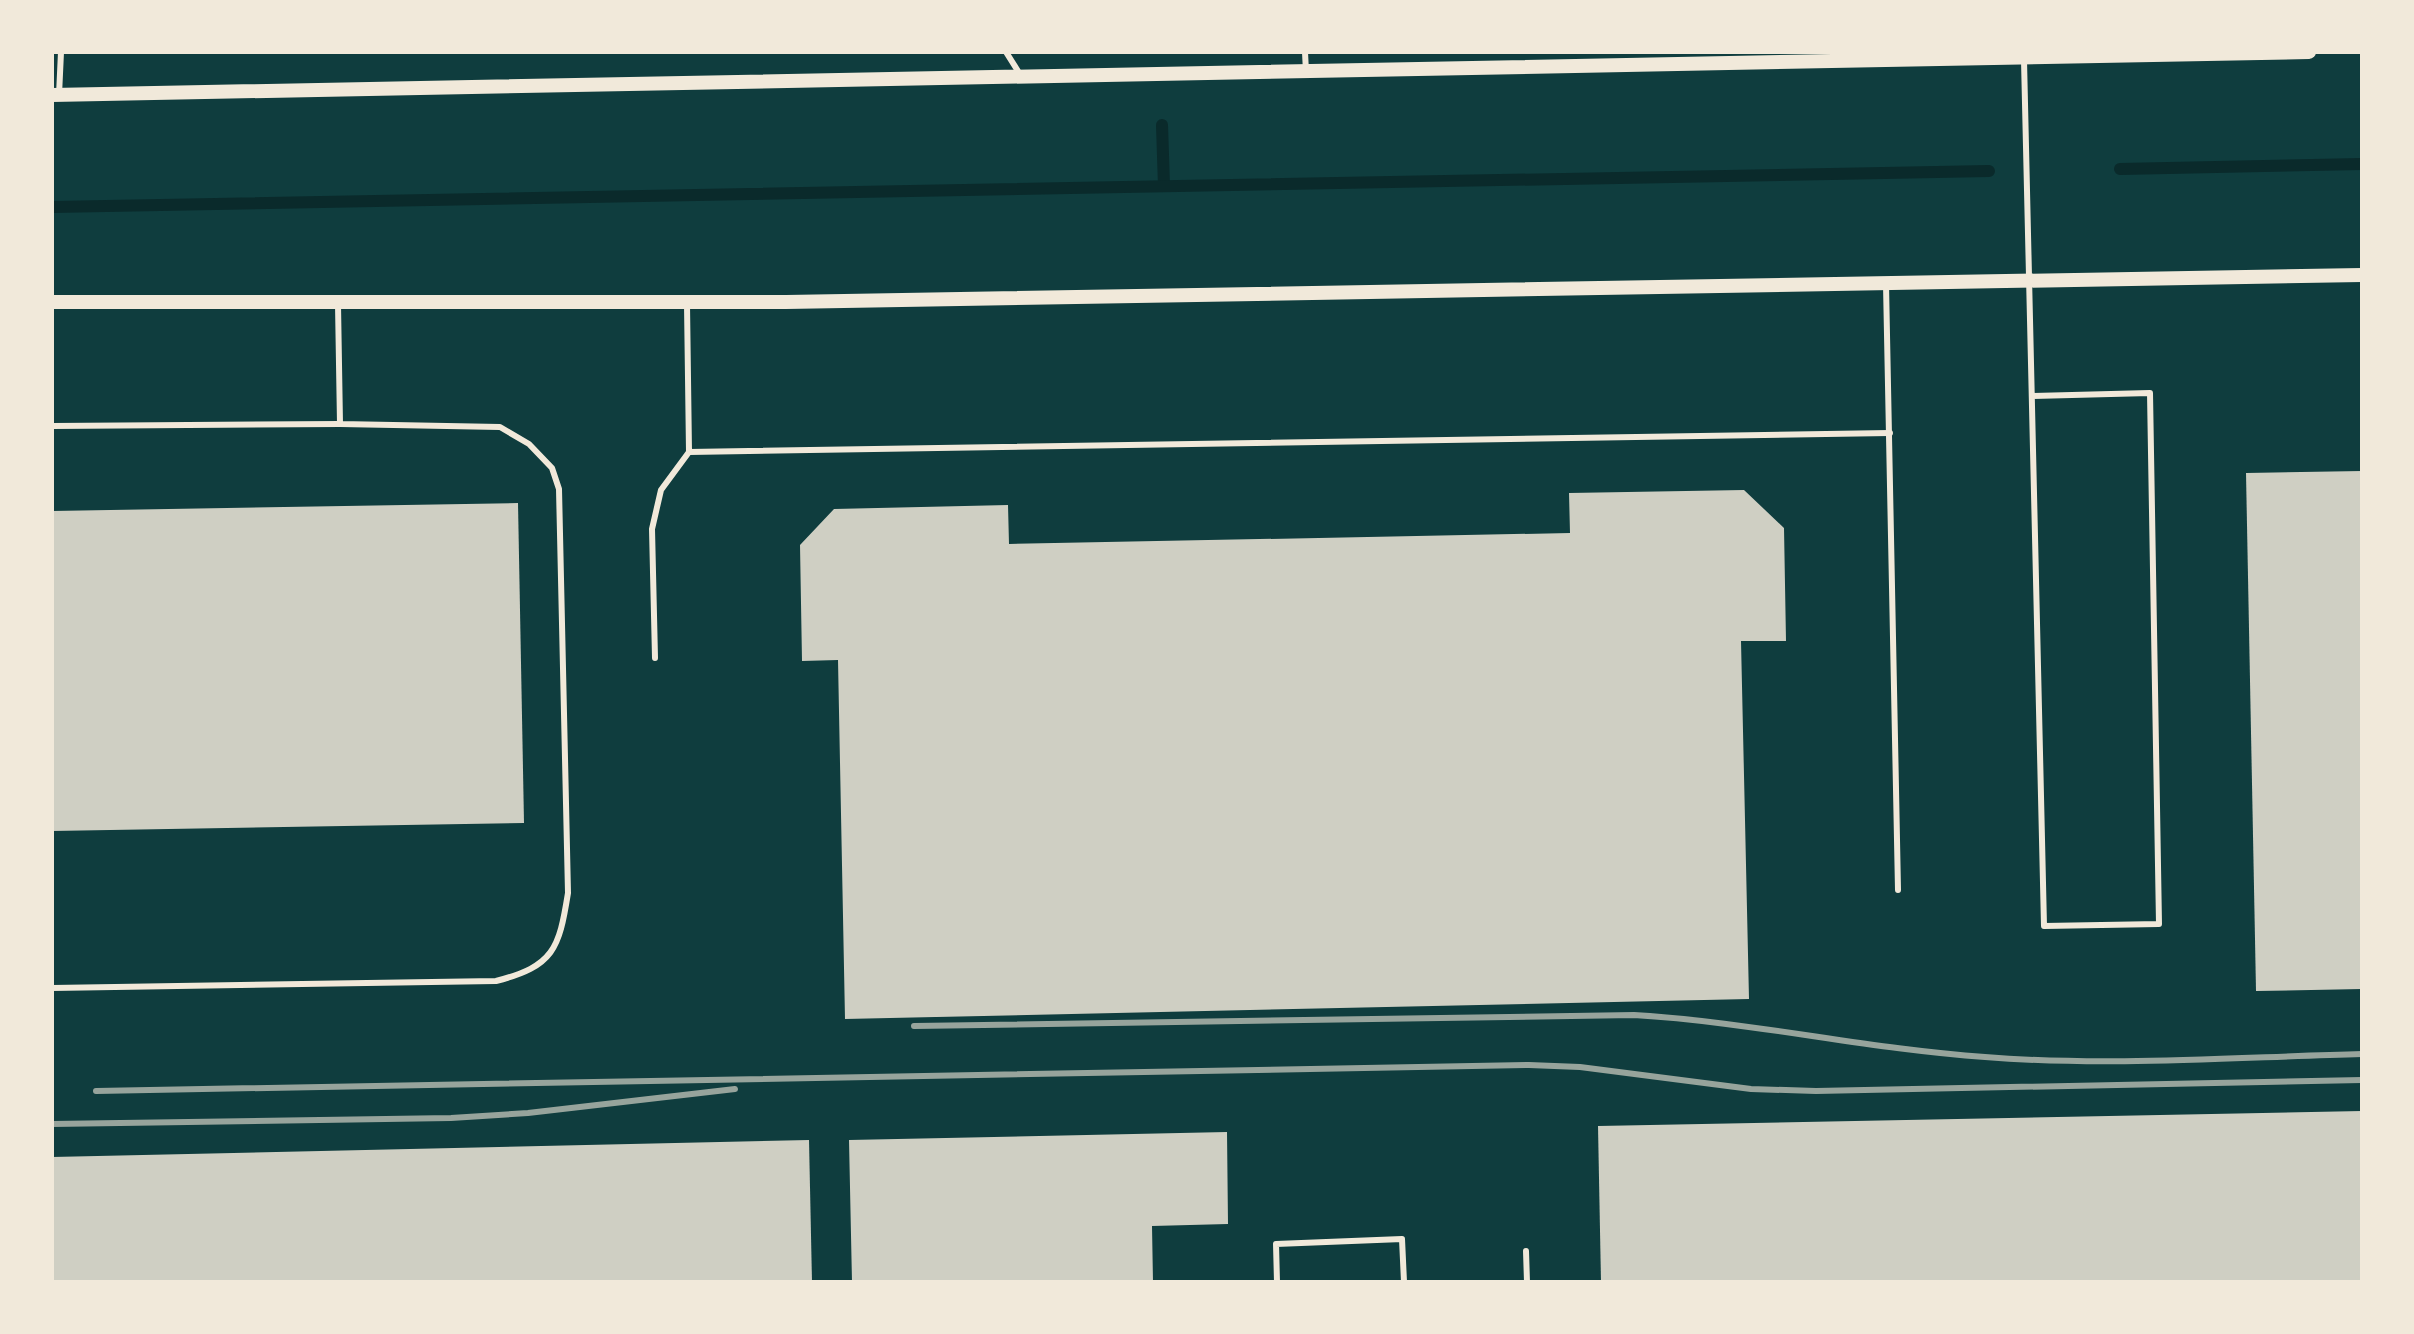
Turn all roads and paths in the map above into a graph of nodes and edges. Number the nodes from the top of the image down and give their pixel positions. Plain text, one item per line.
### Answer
1 (61, 52) edge
2 (1006, 52) edge
3 (1305, 52) edge
4 (2309, 52) edge
5 (2024, 55) edge
6 (1886, 56) edge
7 (1306, 72) junction
8 (1021, 77) junction
9 (55, 95) edge
10 (2362, 275) edge
11 (2030, 281) junction
12 (1886, 284) junction
13 (52, 302) edge
14 (338, 302) junction
15 (687, 302) junction
16 (2033, 396) junction
17 (340, 424) junction
18 (52, 426) edge
19 (1890, 433) junction
20 (689, 452) junction
21 (655, 658) dead end
22 (1898, 890) dead end
23 (52, 988) edge
24 (1526, 1251) dead end
25 (1277, 1282) edge
26 (1404, 1282) edge
27 (1527, 1282) edge

1 - 9 lane
2 - 8 lane
3 - 7 lane
4 - 5 street
5 - 6 street
5 - 11 lane
6 - 7 street
7 - 8 street
8 - 9 street
10 - 11 street
11 - 12 street
11 - 16 lane
12 - 15 street
12 - 19 lane
13 - 14 street
14 - 15 street
14 - 17 lane
15 - 20 lane
16 - 16 lane
17 - 18 lane
17 - 23 lane
19 - 20 lane
19 - 22 lane
20 - 21 lane
24 - 27 lane
25 - 26 lane

